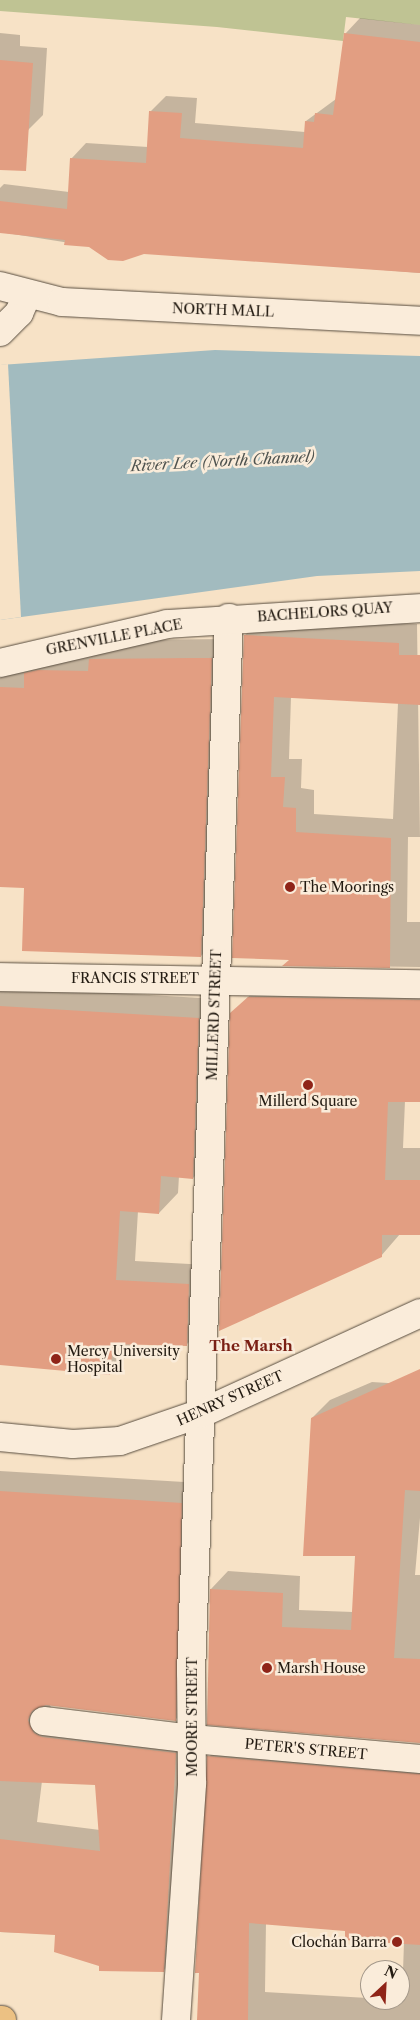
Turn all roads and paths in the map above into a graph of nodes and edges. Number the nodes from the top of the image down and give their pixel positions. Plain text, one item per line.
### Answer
1 (0, 286) edge
2 (27, 295) junction
3 (420, 321) edge
4 (0, 332) edge
5 (420, 608) edge
6 (229, 618) junction
7 (0, 663) edge
8 (0, 977) edge
9 (216, 979) junction
10 (420, 984) edge
11 (420, 1312) edge
12 (202, 1413) junction
13 (0, 1437) edge
14 (44, 1721) dead end
15 (192, 1739) junction
16 (420, 1758) edge
17 (176, 2020) edge

1 - 2 street, NORTH MALL
2 - 3 street, NORTH MALL
2 - 4 street
5 - 6 street, BACHELORS QUAY
6 - 7 street, GRENVILLE PLACE
6 - 9 street, MILLERD STREET
8 - 9 street, FRANCIS STREET
9 - 10 street, FRANCIS STREET
9 - 12 street, MILLERD STREET
11 - 12 street, HENRY STREET
12 - 13 street, HENRY STREET
12 - 15 street, MOORE STREET
14 - 15 street, PETER'S STREET
15 - 16 street, PETER'S STREET
15 - 17 street, MOORE STREET

